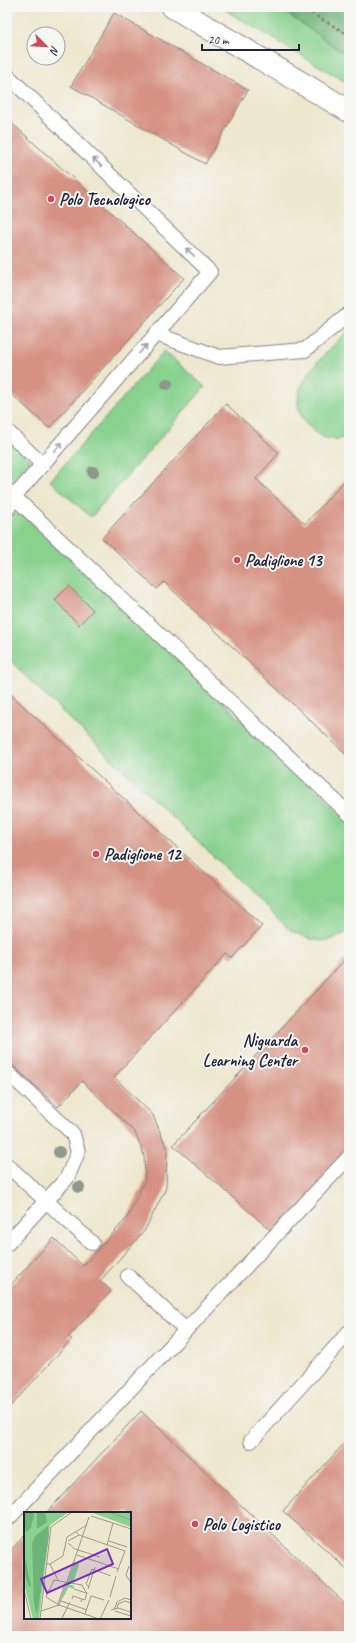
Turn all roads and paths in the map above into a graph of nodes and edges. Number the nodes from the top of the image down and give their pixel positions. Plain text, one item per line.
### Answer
1 (173, 7) edge
2 (301, 7) edge
3 (349, 36) edge
4 (7, 75) edge
5 (349, 111) edge
6 (349, 314) edge
7 (156, 334) junction
8 (7, 430) edge
9 (43, 465) junction
10 (10, 494) edge
11 (7, 510) edge
12 (349, 814) edge
13 (7, 1072) edge
14 (349, 1157) edge
15 (7, 1165) edge
16 (47, 1201) junction
17 (92, 1243) dead end
18 (7, 1244) edge
19 (128, 1276) dead end
20 (186, 1330) junction
21 (349, 1332) edge
22 (251, 1441) dead end
23 (7, 1520) edge

1 - 5 street
2 - 3 path
7 -> 4 lane
6 - 7 lane
9 -> 7 lane
8 - 9 lane
9 - 10 lane
10 - 11 lane
10 - 12 lane
13 - 16 lane
14 - 20 lane
15 - 16 lane
16 - 17 lane
16 - 18 lane
19 - 20 lane
20 - 23 lane
21 - 22 lane

